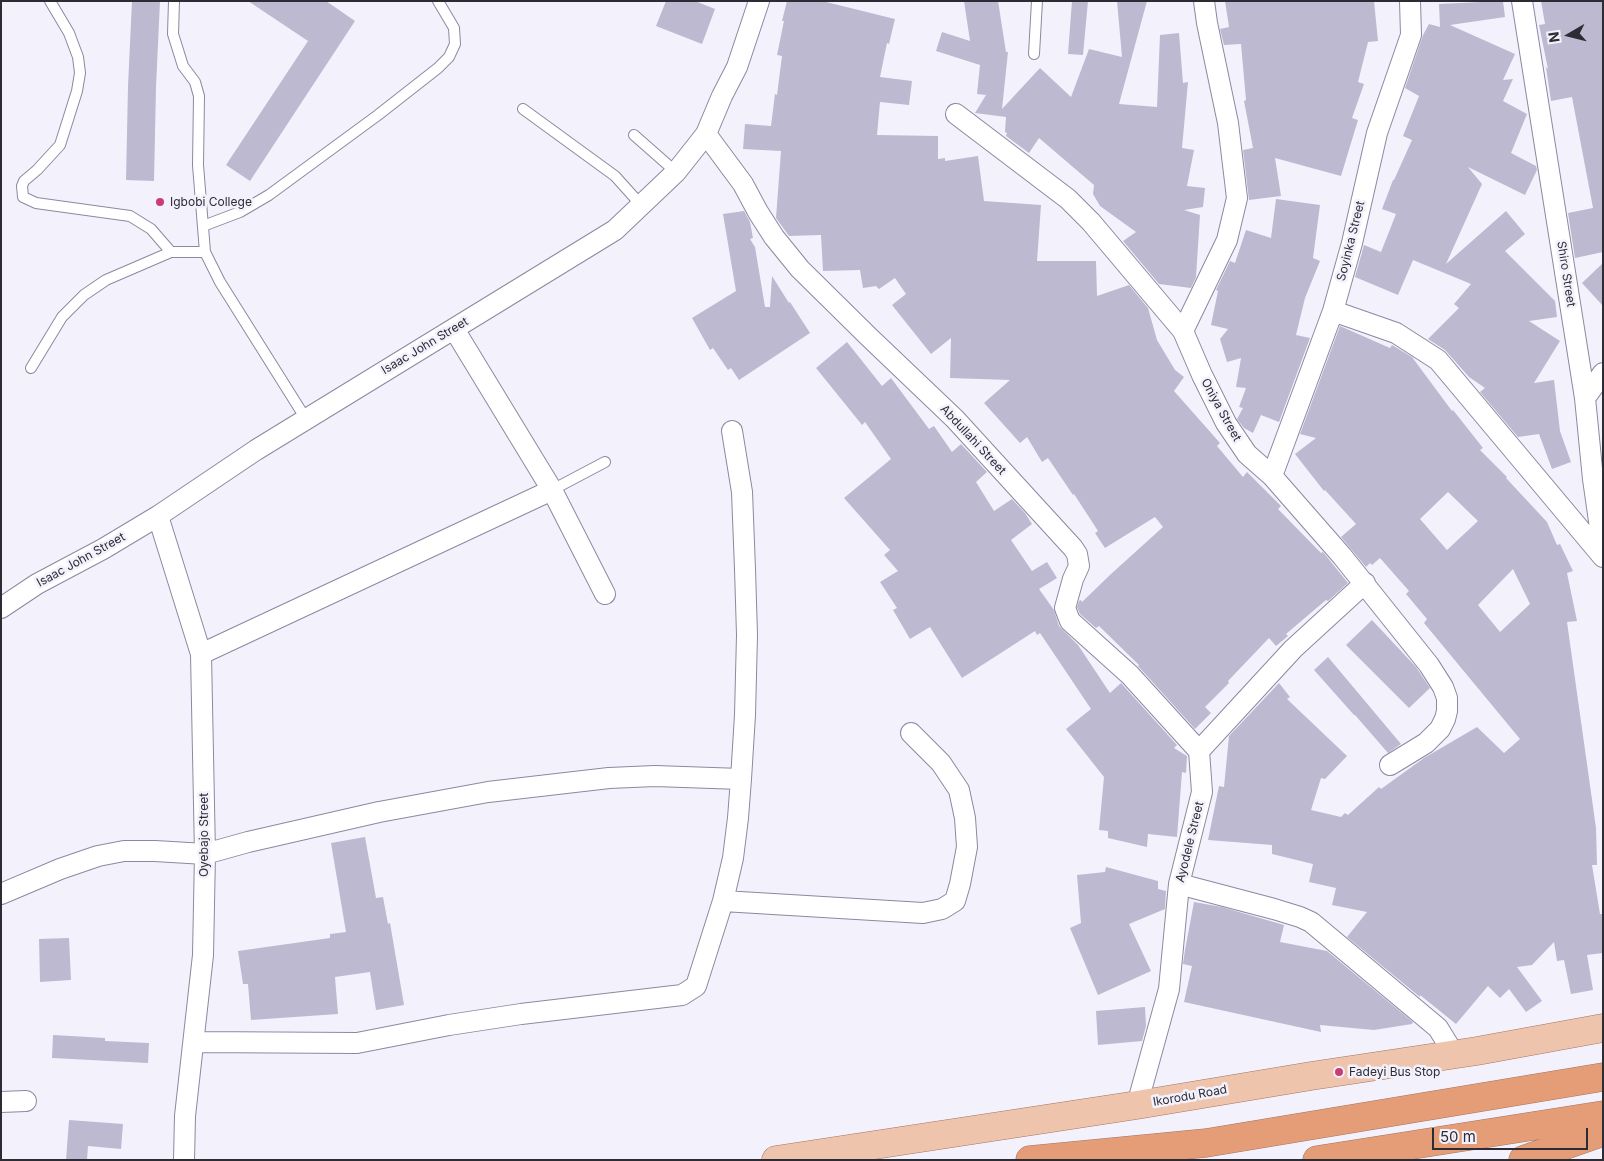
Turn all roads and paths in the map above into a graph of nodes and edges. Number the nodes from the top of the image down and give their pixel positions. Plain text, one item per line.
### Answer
1 (50, 1) edge
2 (174, 1) edge
3 (438, 1) edge
4 (759, 1) edge
5 (1037, 1) edge
6 (1204, 1) edge
7 (1410, 1) edge
8 (1522, 1) edge
9 (1034, 54) dead end
10 (523, 109) dead end
11 (956, 114) dead end
12 (706, 134) junction
13 (634, 135) dead end
14 (676, 172) junction
15 (641, 206) junction
16 (202, 226) junction
17 (172, 252) junction
18 (204, 252) junction
19 (1333, 311) junction
20 (454, 329) junction
21 (1183, 331) junction
22 (32, 368) dead end
23 (1603, 372) edge
24 (1585, 398) junction
25 (306, 419) junction
26 (732, 431) dead end
27 (605, 462) dead end
28 (1272, 476) junction
29 (552, 490) junction
30 (158, 516) junction
31 (1603, 548) edge
32 (1603, 557) edge
33 (1365, 583) junction
34 (605, 594) dead end
35 (1, 608) edge
36 (201, 654) junction
37 (911, 732) dead end
38 (1199, 751) junction
39 (1390, 766) dead end
40 (741, 779) junction
41 (205, 854) junction
42 (1179, 884) junction
43 (1, 894) edge
44 (723, 901) junction
45 (1603, 1028) edge
46 (194, 1042) junction
47 (1454, 1054) junction
48 (1603, 1077) edge
49 (26, 1101) dead end
50 (1, 1102) edge
51 (1137, 1105) junction
52 (1603, 1115) edge
53 (1603, 1132) edge
54 (184, 1160) edge
55 (776, 1160) edge
56 (1030, 1160) edge
57 (1317, 1160) edge
58 (1523, 1160) edge

1 - 17 lane
2 - 16 lane
3 - 16 lane
4 - 12 street, Isaac John Street
5 - 9 lane
6 - 21 street
7 - 19 street, Soyinka Street
8 - 24 street, Shiro Street
10 - 15 lane
11 - 21 street, Oniya Street
12 - 14 street, Isaac John Street
12 - 38 street, Abdullahi Street
13 - 14 lane
14 - 15 street, Isaac John Street
15 - 20 street, Isaac John Street
16 - 18 lane
17 - 18 lane
17 - 22 lane
18 - 25 lane
19 - 28 street, Soyinka Street
19 - 32 street
20 - 25 street, Isaac John Street
20 - 29 street
21 - 28 street, Oniya Street
23 - 24 street
24 - 31 street, Shiro Street
25 - 30 street, Isaac John Street
26 - 40 street
27 - 29 lane
28 - 33 street, Oniya Street
29 - 34 street
29 - 36 street
30 - 35 street, Isaac John Street
30 - 36 street, Oyebajo Street
33 - 38 street
33 - 39 street, Oniya Street
36 - 41 street, Oyebajo Street
37 - 44 street
38 - 42 street, Ayodele Street
40 - 41 street
40 - 44 street
41 - 43 street
41 - 46 street, Oyebajo Street
42 - 47 street
42 - 51 street, Ayodele Street
44 - 46 street
45 - 47 main road, Ikorodu Road
46 - 54 street, Oyebajo Street
47 - 51 main road, Ikorodu Road
48 - 56 highway
49 - 50 street
51 - 55 main road, Ikorodu Road
52 - 57 highway
53 - 58 highway

